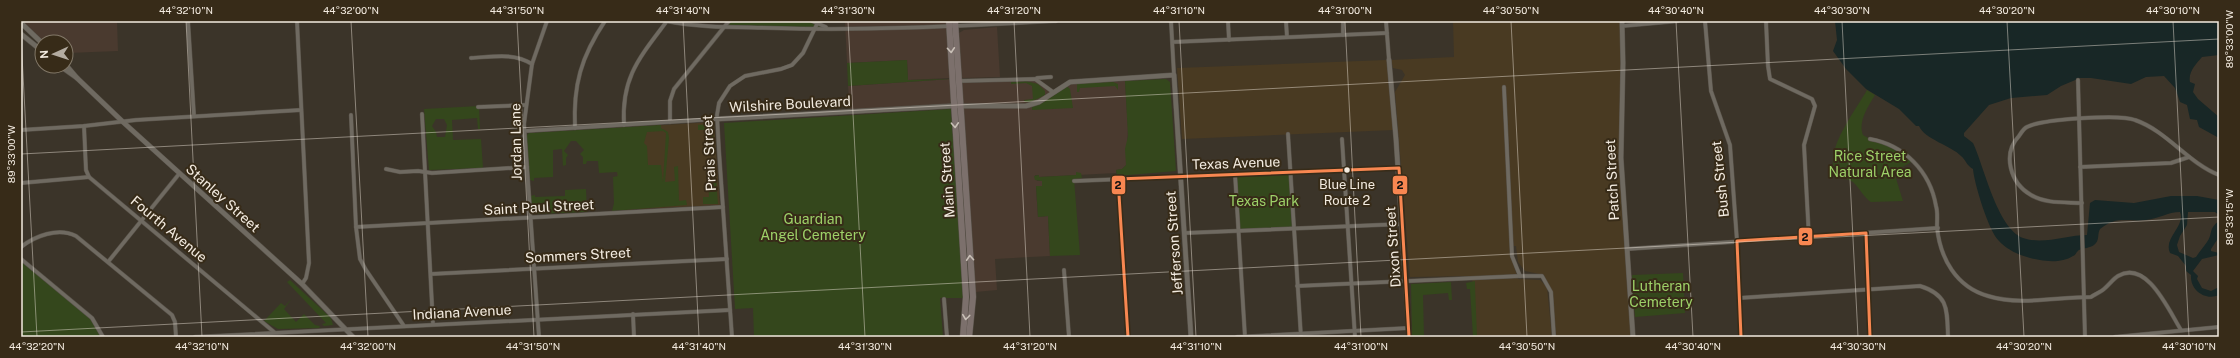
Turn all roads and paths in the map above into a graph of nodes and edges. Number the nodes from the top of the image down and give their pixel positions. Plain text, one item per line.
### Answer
1 (188, 21) edge
2 (297, 21) edge
3 (547, 21) edge
4 (605, 21) edge
5 (667, 21) edge
6 (729, 21) edge
7 (812, 21) edge
8 (1056, 21) edge
9 (1171, 21) edge
10 (1228, 21) edge
11 (1286, 21) edge
12 (1343, 21) edge
13 (1386, 21) edge
14 (1678, 21) edge
15 (1705, 21) edge
16 (1766, 21) edge
17 (1013, 22) edge
18 (21, 23) edge
19 (1622, 23) edge
20 (817, 24) junction
21 (952, 24) edge
22 (725, 26) junction
23 (814, 29) junction
24 (830, 29) junction
25 (1387, 33) junction
26 (21, 34) edge
27 (34, 35) edge
28 (1343, 35) junction
29 (1287, 37) junction
30 (1229, 40) junction
31 (1173, 42) junction
32 (34, 45) edge
33 (471, 58) dead end
34 (1389, 60) joint
35 (532, 64) junction
36 (71, 74) edge
37 (74, 74) edge
38 (1174, 76) junction
39 (1051, 77) dead end
40 (77, 78) junction
41 (1035, 79) junction
42 (2078, 80) dead end
43 (958, 82) junction
44 (1504, 87) dead end
45 (1053, 92) junction
46 (526, 105) junction
47 (957, 106) junction
48 (478, 107) dead end
49 (301, 110) junction
50 (422, 114) dead end
51 (351, 115) dead end
52 (194, 116) junction
53 (2079, 118) junction
54 (717, 119) junction
55 (123, 122) junction
56 (670, 122) junction
57 (624, 125) junction
58 (84, 126) junction
59 (575, 128) junction
60 (21, 130) edge
61 (524, 131) junction
62 (1288, 134) dead end
63 (1342, 139) dead end
64 (1870, 139) dead end
65 (2189, 157) junction
66 (526, 167) junction
67 (2080, 167) junction
68 (1398, 168) junction
69 (386, 169) dead end
70 (1344, 170) junction
71 (425, 172) junction
72 (1290, 172) junction
73 (179, 174) junction
74 (1235, 174) junction
75 (1181, 175) junction
76 (2219, 175) edge
77 (89, 177) junction
78 (1118, 179) junction
79 (1074, 181) dead end
80 (21, 182) edge
81 (2082, 203) junction
82 (723, 207) junction
83 (530, 218) junction
84 (141, 221) junction
85 (428, 224) junction
86 (1402, 224) junction
87 (356, 226) junction
88 (1348, 227) junction
89 (1938, 228) junction
90 (1293, 229) junction
91 (1238, 231) junction
92 (1185, 233) junction
93 (1866, 233) junction
94 (1809, 238) junction
95 (1737, 241) junction
96 (21, 247) edge
97 (1627, 249) junction
98 (21, 259) edge
99 (727, 259) junction
100 (108, 262) junction
101 (534, 268) junction
102 (1064, 270) dead end
103 (431, 274) junction
104 (1520, 276) junction
105 (1406, 281) junction
106 (302, 284) junction
107 (1352, 284) junction
108 (1297, 286) junction
109 (1868, 290) junction
110 (2084, 297) junction
111 (1740, 298) junction
112 (944, 299) dead end
113 (730, 310) junction
114 (633, 314) junction
115 (537, 319) junction
116 (433, 324) junction
117 (404, 326) junction
118 (2219, 327) edge
119 (1409, 328) junction
120 (347, 329) junction
121 (2181, 330) junction
122 (274, 332) junction
123 (1355, 332) junction
124 (243, 335) edge
125 (1301, 336) edge
126 (103, 337) edge
127 (176, 337) edge
128 (195, 337) edge
129 (353, 337) edge
130 (539, 337) edge
131 (634, 337) edge
132 (732, 337) edge
133 (947, 337) edge
134 (963, 337) edge
135 (969, 337) edge
136 (1069, 337) edge
137 (1128, 337) edge
138 (1191, 337) edge
139 (1237, 337) edge
140 (1245, 337) edge
141 (1355, 337) edge
142 (1410, 337) edge
143 (1554, 337) edge
144 (1633, 337) edge
145 (1741, 337) edge
146 (1870, 337) edge
147 (1948, 337) edge
148 (2086, 337) edge
149 (2115, 337) edge

1 - 52 street
2 - 49 street
3 - 35 street, Jordan Lane
4 - 59 street
5 - 22 street
5 - 57 street
6 - 22 street
7 - 20 street
8 - 17 street
9 - 31 street
10 - 30 street
11 - 29 street
12 - 28 street
13 - 25 street
14 - 19 street
15 - 95 street, Bush Street
16 - 94 street
17 - 21 street
18 - 27 street
19 - 97 street, Patch Street
20 - 23 street, Prais Street
20 - 24 street
21 - 24 street
21 - 43 main road, Main Street
21 -> 47 main road, Main Street
22 - 23 street
22 - 56 street
23 - 24 street
23 - 54 street, Prais Street
25 - 28 street
25 - 34 street
26 - 32 street
28 - 29 street
29 - 30 street
30 - 31 street
31 - 38 street
33 - 35 street
34 - 68 street, Dixon Street
35 - 46 street, Jordan Lane
36 - 40 street, Stanley Street
37 - 40 street, Stanley Street
38 - 45 street, Wilshire Boulevard
38 - 75 street, Jefferson Street
39 - 41 street
40 - 55 street, Stanley Street
41 - 43 street
41 - 45 street
42 - 53 street
43 - 47 main road, Main Street
44 - 104 street
45 - 47 street, Wilshire Boulevard
46 - 48 street
46 - 61 street, Jordan Lane
47 - 54 street, Wilshire Boulevard
47 -> 134 main road, Main Street
135 -> 47 main road, Main Street
49 - 52 street
49 - 106 street
50 - 71 street
51 - 87 street
52 - 55 street
53 - 65 street
53 - 67 street
53 - 81 street
54 - 56 street, Wilshire Boulevard
54 - 82 street, Prais Street
55 - 58 street
55 - 73 street, Stanley Street
56 - 57 street, Wilshire Boulevard
57 - 59 street, Wilshire Boulevard
58 - 60 street
58 - 77 street
59 - 61 street, Wilshire Boulevard
61 - 66 street, Jordan Lane
62 - 72 street
63 - 70 street
64 - 89 street
65 - 67 street
65 - 76 street
66 - 71 street
66 - 83 street, Jordan Lane
67 - 81 street
68 - 70 street, Texas Avenue
68 - 86 street, Dixon Street
69 - 71 street
70 - 72 street, Texas Avenue
70 - 88 street
71 - 85 street
72 - 74 street, Texas Avenue
72 - 90 street
73 - 84 street
73 - 106 street, Stanley Street
74 - 75 street, Texas Avenue
74 - 91 street
75 - 78 street, Texas Avenue
75 - 92 street, Jefferson Street
77 - 80 street
77 - 84 street, Fourth Avenue
78 - 79 street, Texas Avenue
78 - 137 street
81 - 110 street
82 - 83 street, Saint Paul Street
82 - 99 street, Prais Street
83 - 85 street, Saint Paul Street
83 - 101 street, Jordan Lane
84 - 100 street
84 - 122 street, Fourth Avenue
85 - 87 street, Saint Paul Street
85 - 103 street
86 - 88 street
86 - 105 street, Dixon Street
87 - 117 street
88 - 90 street
88 - 107 street
89 - 93 street
89 - 110 street
90 - 91 street
90 - 108 street
91 - 92 street
91 - 140 street
92 - 138 street, Jefferson Street
93 - 94 street
93 - 109 street
94 - 95 street
95 - 97 street
95 - 111 street, Bush Street
96 - 100 street
97 - 144 street, Patch Street
98 - 126 street
99 - 101 street, Sommers Street
99 - 113 street, Prais Street
100 - 127 street
101 - 103 street, Sommers Street
101 - 115 street, Jordan Lane
102 - 136 street
103 - 116 street
104 - 105 street
104 - 143 street
105 - 107 street
105 - 119 street, Dixon Street
106 - 120 street, Stanley Street
107 - 108 street
107 - 123 street
108 - 125 street
109 - 111 street
109 - 146 street
109 - 147 street
110 - 121 street
110 - 148 street
111 - 145 street, Bush Street
112 - 133 street
113 - 114 street, Indiana Avenue
113 - 132 street, Prais Street
114 - 115 street, Indiana Avenue
114 - 131 street
115 - 116 street, Indiana Avenue
115 - 130 street, Jordan Lane
116 - 117 street, Indiana Avenue
117 - 120 street, Indiana Avenue
118 - 121 street
119 - 123 street
119 - 142 street, Dixon Street
120 - 122 street, Indiana Avenue
120 - 129 street, Stanley Street
121 - 149 street
122 - 124 street, Indiana Avenue
123 - 125 street
123 - 141 street
124 - 128 street, Indiana Avenue
125 - 140 street
139 - 140 street

